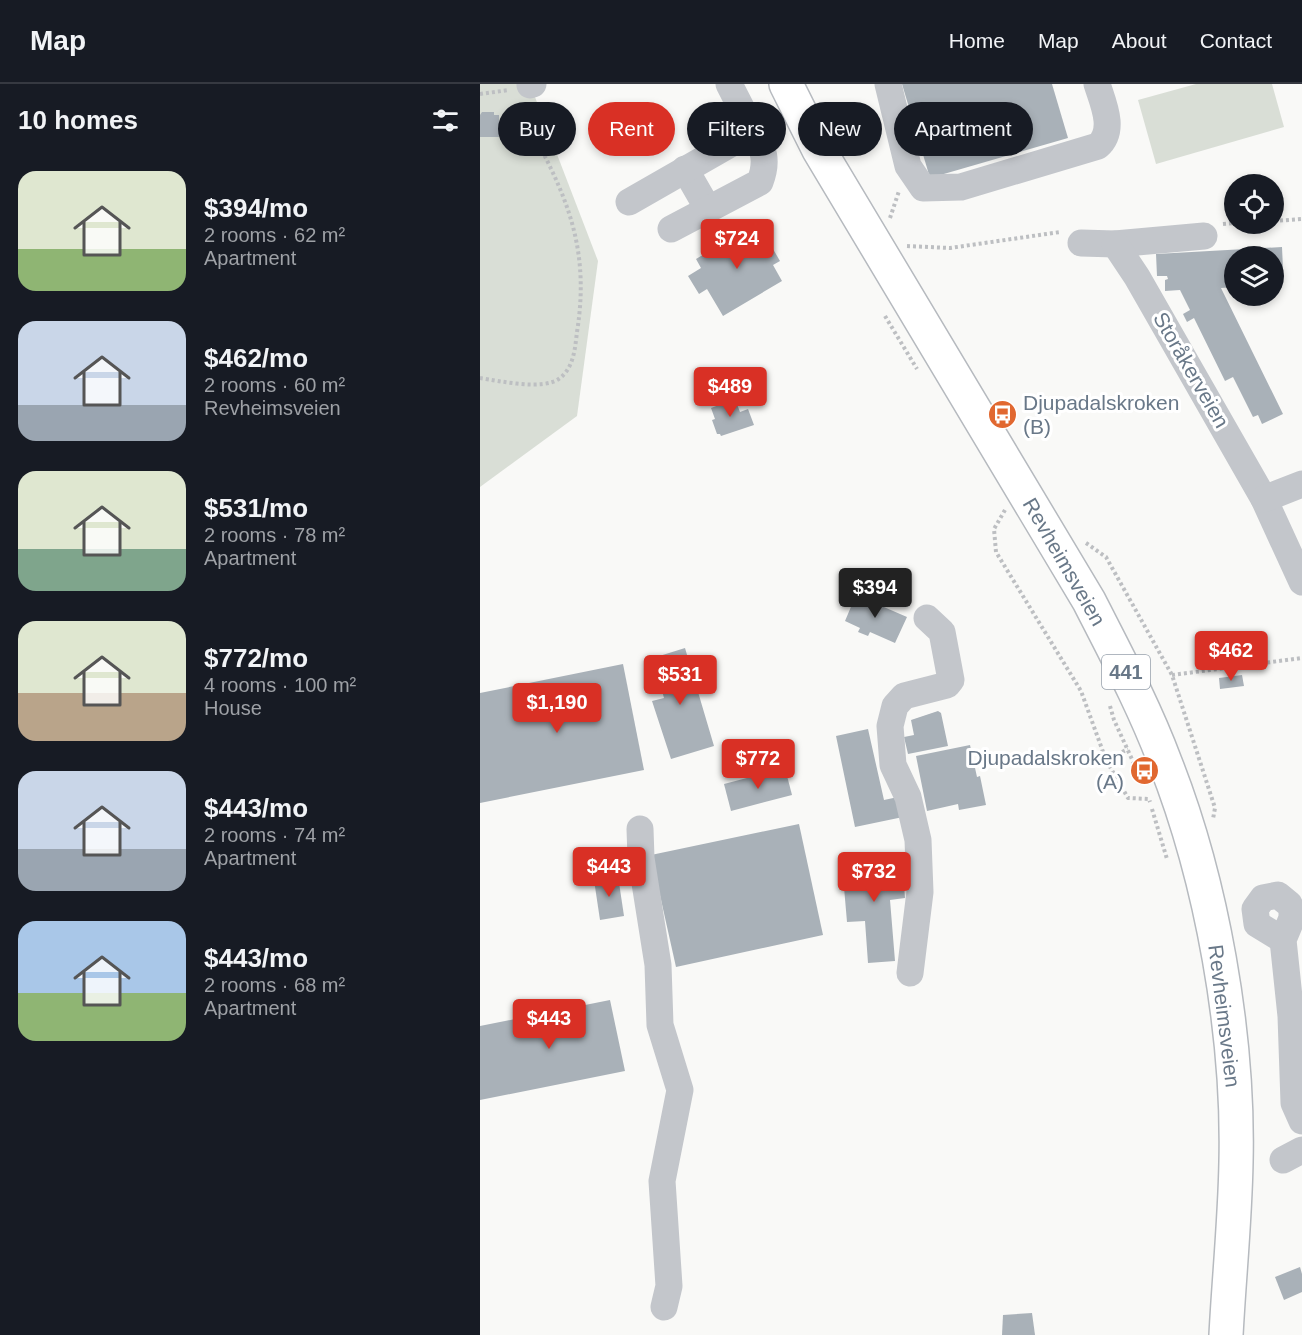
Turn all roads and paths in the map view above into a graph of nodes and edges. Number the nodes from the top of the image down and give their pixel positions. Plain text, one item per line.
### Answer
1 (729, 84) edge
2 (786, 84) edge
3 (888, 84) edge
4 (1097, 84) edge
5 (524, 86) edge
6 (738, 102) edge
7 (708, 156) edge
8 (764, 156) edge
9 (685, 169) junction
10 (629, 202) dead end
11 (708, 209) junction
12 (1302, 219) edge
13 (1284, 220) edge
14 (671, 230) dead end
15 (1204, 236) dead end
16 (1075, 237) joint
17 (1115, 244) junction
18 (900, 245) dead end
19 (883, 313) dead end
20 (920, 374) dead end
21 (480, 378) edge
22 (1302, 484) edge
23 (1264, 499) junction
24 (1011, 519) dead end
25 (1302, 582) edge
26 (927, 618) dead end
27 (1302, 658) edge
28 (1172, 675) dead end
29 (1108, 699) dead end
30 (1128, 749) junction
31 (1106, 760) junction
32 (1149, 799) junction
33 (640, 829) dead end
34 (1168, 861) dead end
35 (1283, 940) dead end
36 (910, 973) dead end
37 (1302, 1121) edge
38 (664, 1307) dead end
39 (1226, 1335) edge

1 - 6 street
2 - 39 main road, Revheimsveien / 441
3 - 4 street
5 - 21 path
7 - 9 street
8 - 11 street
9 - 10 street
9 - 11 street
11 - 14 street
12 - 13 path
15 - 17 street
16 - 17 street
16 - 18 path
17 - 23 street, Storåkerveien
19 - 20 path
22 - 23 street
23 - 25 street, Storåkerveien
24 - 31 path
26 - 36 street
27 - 28 path
29 - 30 path
30 - 31 path
30 - 32 path
31 - 32 path
32 - 34 path
33 - 38 street
35 - 37 street

